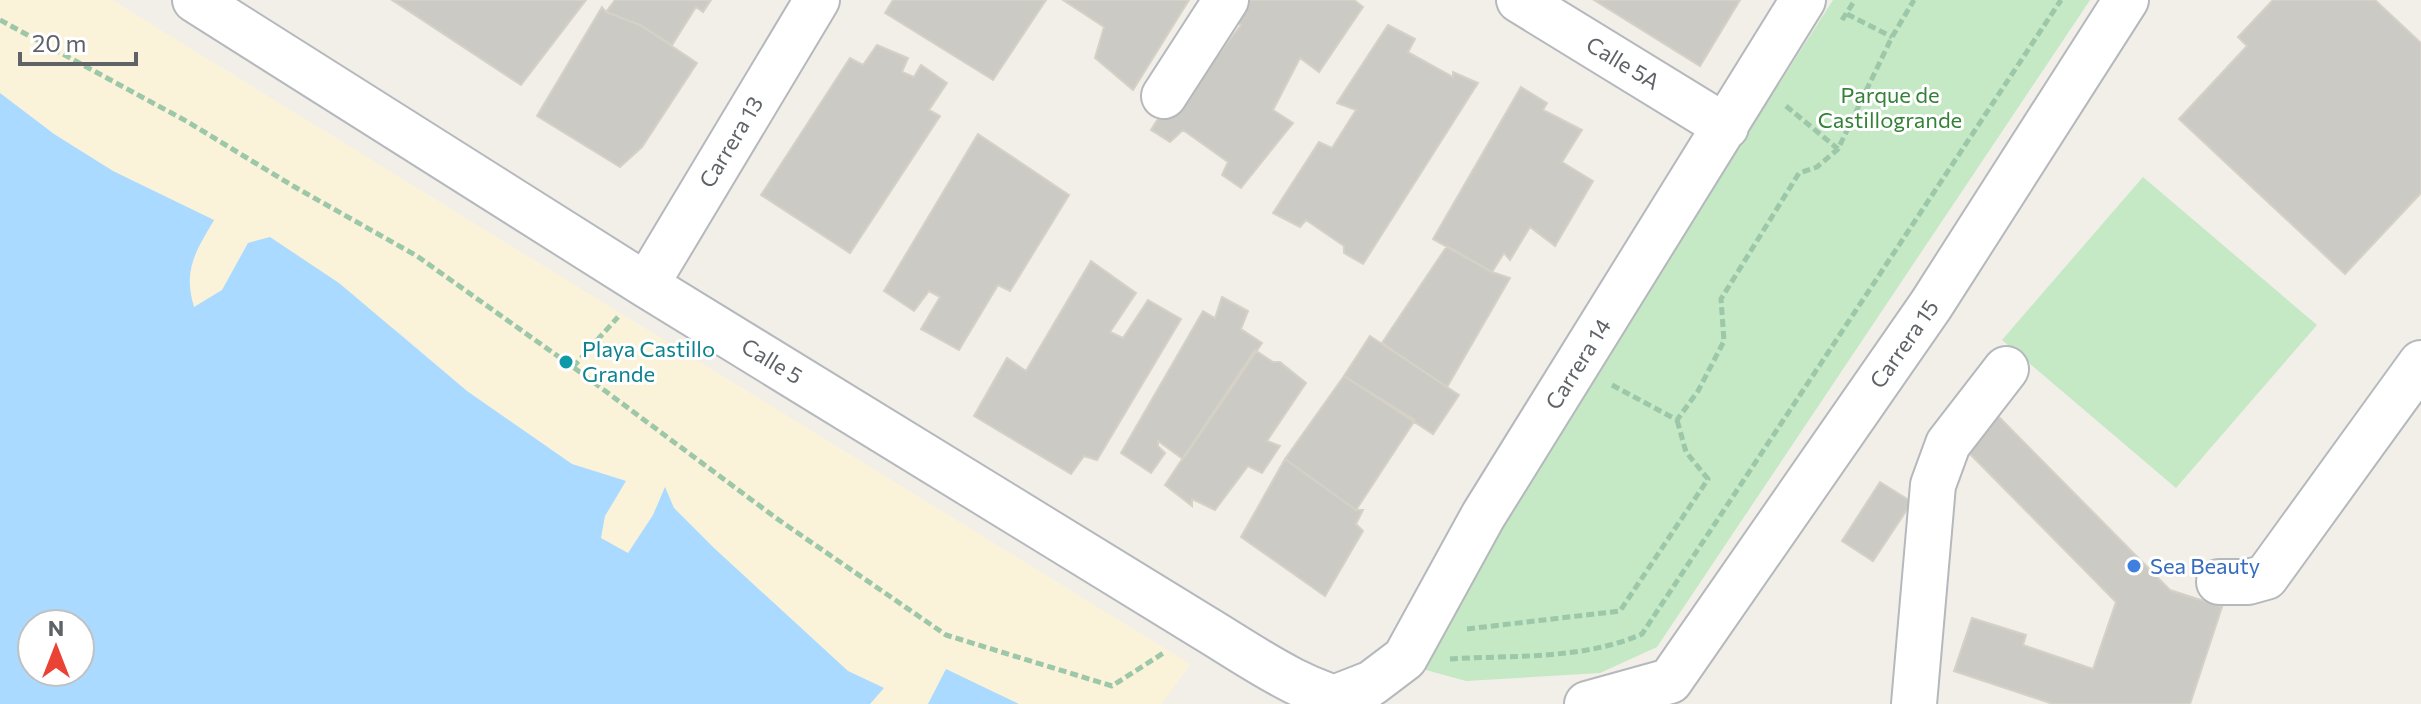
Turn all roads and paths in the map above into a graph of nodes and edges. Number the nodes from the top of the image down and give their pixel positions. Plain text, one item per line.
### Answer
1 (195, 0) edge
2 (817, 0) edge
3 (1226, 0) edge
4 (1519, 0) edge
5 (1803, 0) edge
6 (1855, 0) edge
7 (1914, 0) edge
8 (2061, 0) edge
9 (2126, 0) edge
10 (1846, 13) junction
11 (0, 20) edge
12 (1838, 27) dead end
13 (1892, 37) junction
14 (1795, 93) dead end
15 (1164, 96) dead end
16 (1786, 106) junction
17 (1780, 117) dead end
18 (1726, 127) junction
19 (1838, 149) junction
20 (646, 285) junction
21 (2421, 363) edge
22 (573, 367) junction
23 (2006, 369) dead end
24 (1610, 384) dead end
25 (1677, 420) junction
26 (2219, 582) dead end
27 (1474, 616) dead end
28 (1203, 627) junction
29 (1466, 629) junction
30 (1456, 635) dead end
31 (1439, 660) dead end
32 (1345, 701) edge
33 (1587, 704) edge
34 (1914, 704) edge

1 - 20 street, Calle 5
2 - 20 street, Carrera 13
3 - 15 street
4 - 18 street, Calle 5A
5 - 18 street, Carrera 14
6 - 10 path
7 - 13 path
8 - 31 path
9 - 33 street, Carrera 15
10 - 12 path
10 - 13 path
11 - 22 path
13 - 19 path
14 - 16 path
16 - 17 path
16 - 19 path
18 - 32 street, Carrera 14
19 - 25 path
20 - 22 path
20 - 28 street, Calle 5
21 - 26 street
22 - 28 path
23 - 34 street
24 - 25 path
25 - 29 path
27 - 29 path
28 - 32 street, Calle 5
29 - 30 path

